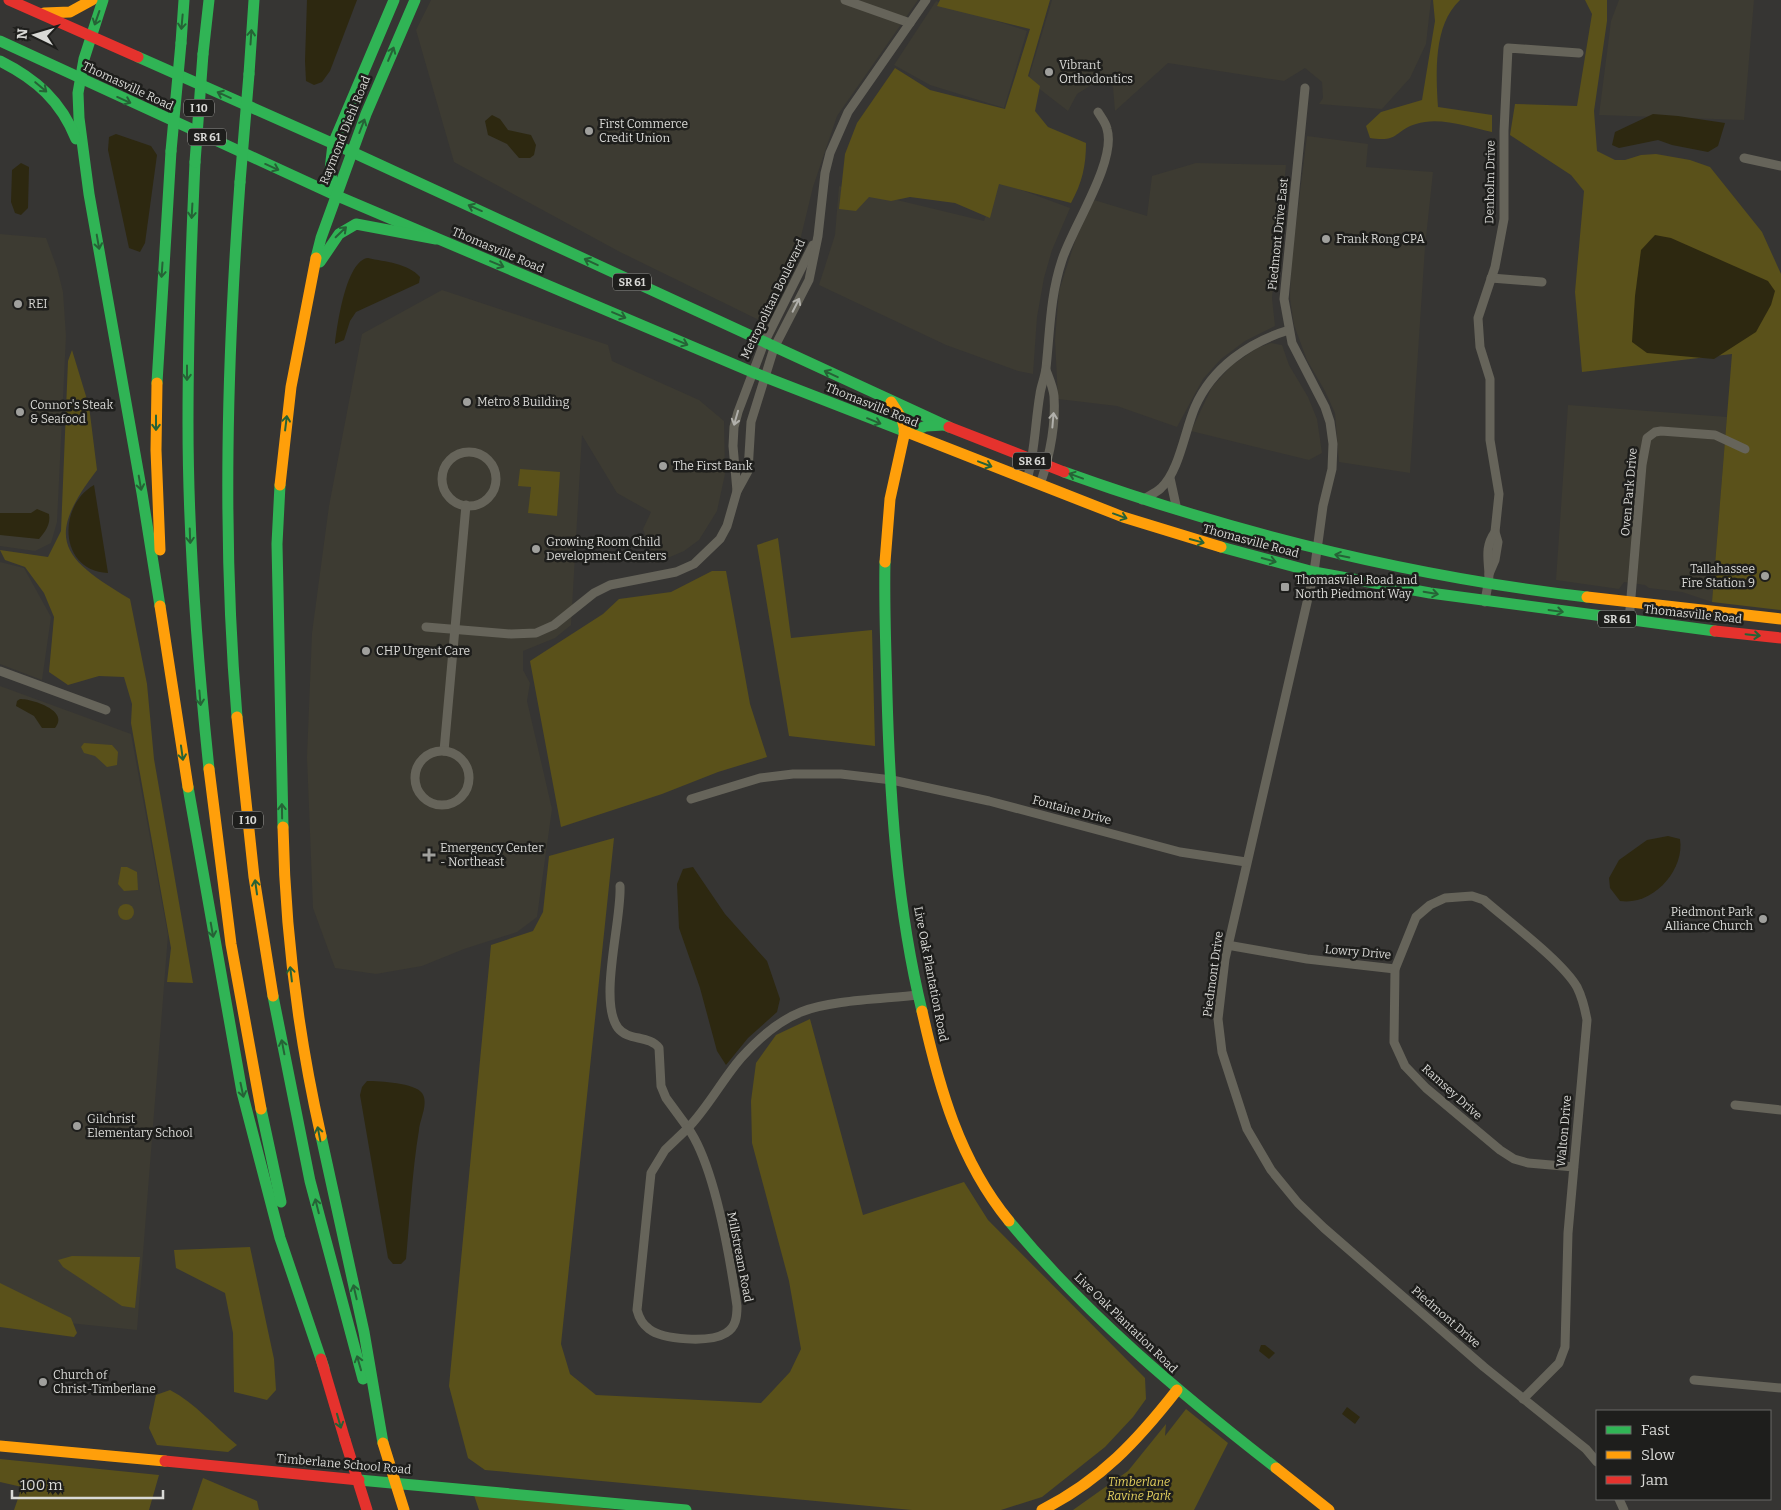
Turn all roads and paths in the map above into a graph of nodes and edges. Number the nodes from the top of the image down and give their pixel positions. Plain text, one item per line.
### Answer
1 (9, 0) edge
2 (92, 0) edge
3 (103, 0) edge
4 (184, 0) edge
5 (209, 0) edge
6 (254, 0) edge
7 (394, 0) edge
8 (415, 0) edge
9 (845, 0) edge
10 (926, 0) edge
11 (37, 12) junction
12 (910, 23) junction
13 (91, 36) junction
14 (0, 41) edge
15 (1579, 54) dead end
16 (0, 61) edge
17 (80, 79) junction
18 (1305, 88) dead end
19 (1098, 112) dead end
20 (333, 144) junction
21 (352, 152) junction
22 (1744, 158) dead end
23 (1781, 166) edge
24 (90, 194) junction
25 (335, 195) junction
26 (818, 236) junction
27 (436, 239) junction
28 (313, 272) junction
29 (1491, 278) junction
30 (1542, 282) dead end
31 (1289, 330) junction
32 (769, 346) junction
33 (1046, 369) junction
34 (752, 372) junction
35 (766, 378) junction
36 (891, 402) junction
37 (944, 425) junction
38 (906, 434) junction
39 (1745, 449) dead end
40 (1032, 461) junction
41 (1047, 465) junction
42 (1170, 478) junction
43 (1027, 480) junction
44 (1040, 485) junction
45 (737, 491) junction
46 (1142, 500) junction
47 (466, 505) junction
48 (1177, 510) junction
49 (1170, 533) junction
50 (1316, 550) junction
51 (1314, 572) junction
52 (1488, 578) junction
53 (1632, 601) junction
54 (1484, 602) junction
55 (1726, 612) junction
56 (1781, 619) edge
57 (1629, 621) junction
58 (426, 627) dead end
59 (455, 630) junction
60 (1725, 632) junction
61 (1781, 638) edge
62 (170, 670) junction
63 (0, 671) edge
64 (106, 710) dead end
65 (444, 751) junction
66 (892, 780) junction
67 (691, 799) dead end
68 (1246, 862) junction
69 (620, 886) dead end
70 (1476, 898) joint
71 (1228, 945) junction
72 (1394, 969) junction
73 (918, 995) junction
74 (1735, 1105) dead end
75 (1781, 1110) edge
76 (688, 1128) junction
77 (1574, 1167) junction
78 (324, 1368) junction
79 (1694, 1380) dead end
80 (1781, 1388) edge
81 (1177, 1390) junction
82 (1523, 1399) junction
83 (383, 1443) junction
84 (0, 1446) edge
85 (1596, 1461) edge
86 (1316, 1506) edge
87 (367, 1510) edge
88 (404, 1510) edge
89 (686, 1510) edge
90 (1042, 1510) edge
91 (1329, 1510) edge

1 - 11 main road, Thomasville Road / SR 61
2 - 11 main road
3 -> 13 main road
4 -> 62 main road, bridge
5 -> 78 main road, I 10, bridge
83 -> 6 main road, I 10, bridge
7 - 20 main road, Raymond Diehl Road
21 -> 8 main road, Raymond Diehl Road
9 - 12 street
10 - 12 street, Metropolitan Boulevard
11 - 13 main road, Thomasville Road / SR 61
12 - 26 street, Metropolitan Boulevard
13 - 17 main road
20 -> 13 main road, Thomasville Road / SR 61
14 - 17 main road, Thomasville Road / SR 61
15 - 29 street, Denholm Drive
16 -> 24 main road
17 - 24 main road
17 -> 25 main road, Thomasville Road / SR 61
18 - 31 street, Piedmont Drive East
19 - 33 street
20 - 21 main road, Thomasville Road / SR 61
20 - 25 main road, Raymond Diehl Road
21 - 25 main road, Raymond Diehl Road
32 -> 21 main road, Thomasville Road / SR 61
22 - 23 street
24 -> 62 main road
25 - 27 main road, Thomasville Road / SR 61
25 - 28 main road
26 - 32 street, Metropolitan Boulevard
32 -> 26 street, Metropolitan Boulevard
28 -> 27 main road
27 -> 34 main road, Thomasville Road / SR 61
83 -> 28 main road
29 - 30 street
29 - 52 street, Denholm Drive
31 - 42 street
31 - 50 street, Piedmont Drive East
32 - 34 street, Metropolitan Boulevard
32 - 35 street, Metropolitan Boulevard
36 -> 32 main road, Thomasville Road / SR 61
33 - 40 street
41 -> 33 street
34 - 35 main road, Thomasville Road / SR 61
34 -> 45 street, Metropolitan Boulevard
35 -> 38 main road, Thomasville Road / SR 61
35 - 45 street, Metropolitan Boulevard
36 - 37 main road, Thomasville Road / SR 61
36 - 38 main road
37 - 38 main road
37 - 40 main road, Thomasville Road / SR 61
38 -> 43 main road, Thomasville Road / SR 61
38 - 66 main road, Live Oak Plantation Road
39 - 53 street, Oven Park Drive
40 - 41 main road, Thomasville Road / SR 61
40 - 43 street
41 - 44 street
46 -> 41 main road, Thomasville Road / SR 61
42 - 46 street
42 - 48 street
43 - 44 main road, Thomasville Road / SR 61
44 -> 49 main road, Thomasville Road / SR 61
45 - 59 street, Metropolitan Boulevard
46 - 48 main road, Thomasville Road / SR 61
47 - 47 street
47 - 59 street
48 - 49 main road
48 - 50 main road, Thomasville Road / SR 61
49 -> 51 main road, Thomasville Road / SR 61
50 - 51 street, Piedmont Drive
52 -> 50 main road, Thomasville Road / SR 61
51 -> 54 main road, Thomasville Road / SR 61
51 - 68 street, Piedmont Drive
52 - 53 main road, Thomasville Road / SR 61
52 - 54 street, Denholm Drive
53 - 55 main road, Thomasville Road / SR 61
53 - 57 street, Oven Park Drive
54 -> 57 main road, Thomasville Road / SR 61
55 - 56 main road, Thomasville Road / SR 61
55 - 60 main road
57 - 60 main road, Thomasville Road / SR 61
58 - 59 street, Metropolitan Boulevard
59 - 65 street
60 -> 61 main road, Thomasville Road / SR 61
62 -> 78 main road
63 - 64 street
65 - 65 street
66 - 67 street, Fontaine Drive
66 - 68 street, Fontaine Drive
66 - 73 main road, Live Oak Plantation Road
68 - 71 street, Piedmont Drive
69 - 76 street, Millstream Road
70 - 72 street, Lowry Drive
70 - 77 street, Walton Drive
71 - 72 street, Lowry Drive
71 - 82 street, Piedmont Drive
72 - 77 street, Ramsey Drive
73 - 76 street, Millstream Road
73 - 81 main road, Live Oak Plantation Road
74 - 75 street
76 - 76 street, Millstream Road
77 - 82 street, Walton Drive
78 -> 87 main road, I 10, bridge
79 - 80 street
81 - 86 main road, Live Oak Plantation Road
81 - 90 main road
82 - 85 street, Piedmont Drive
83 - 88 main road, I 10, bridge
84 - 89 main road, Timberlane School Road
86 - 91 main road, Live Oak Plantation Road

